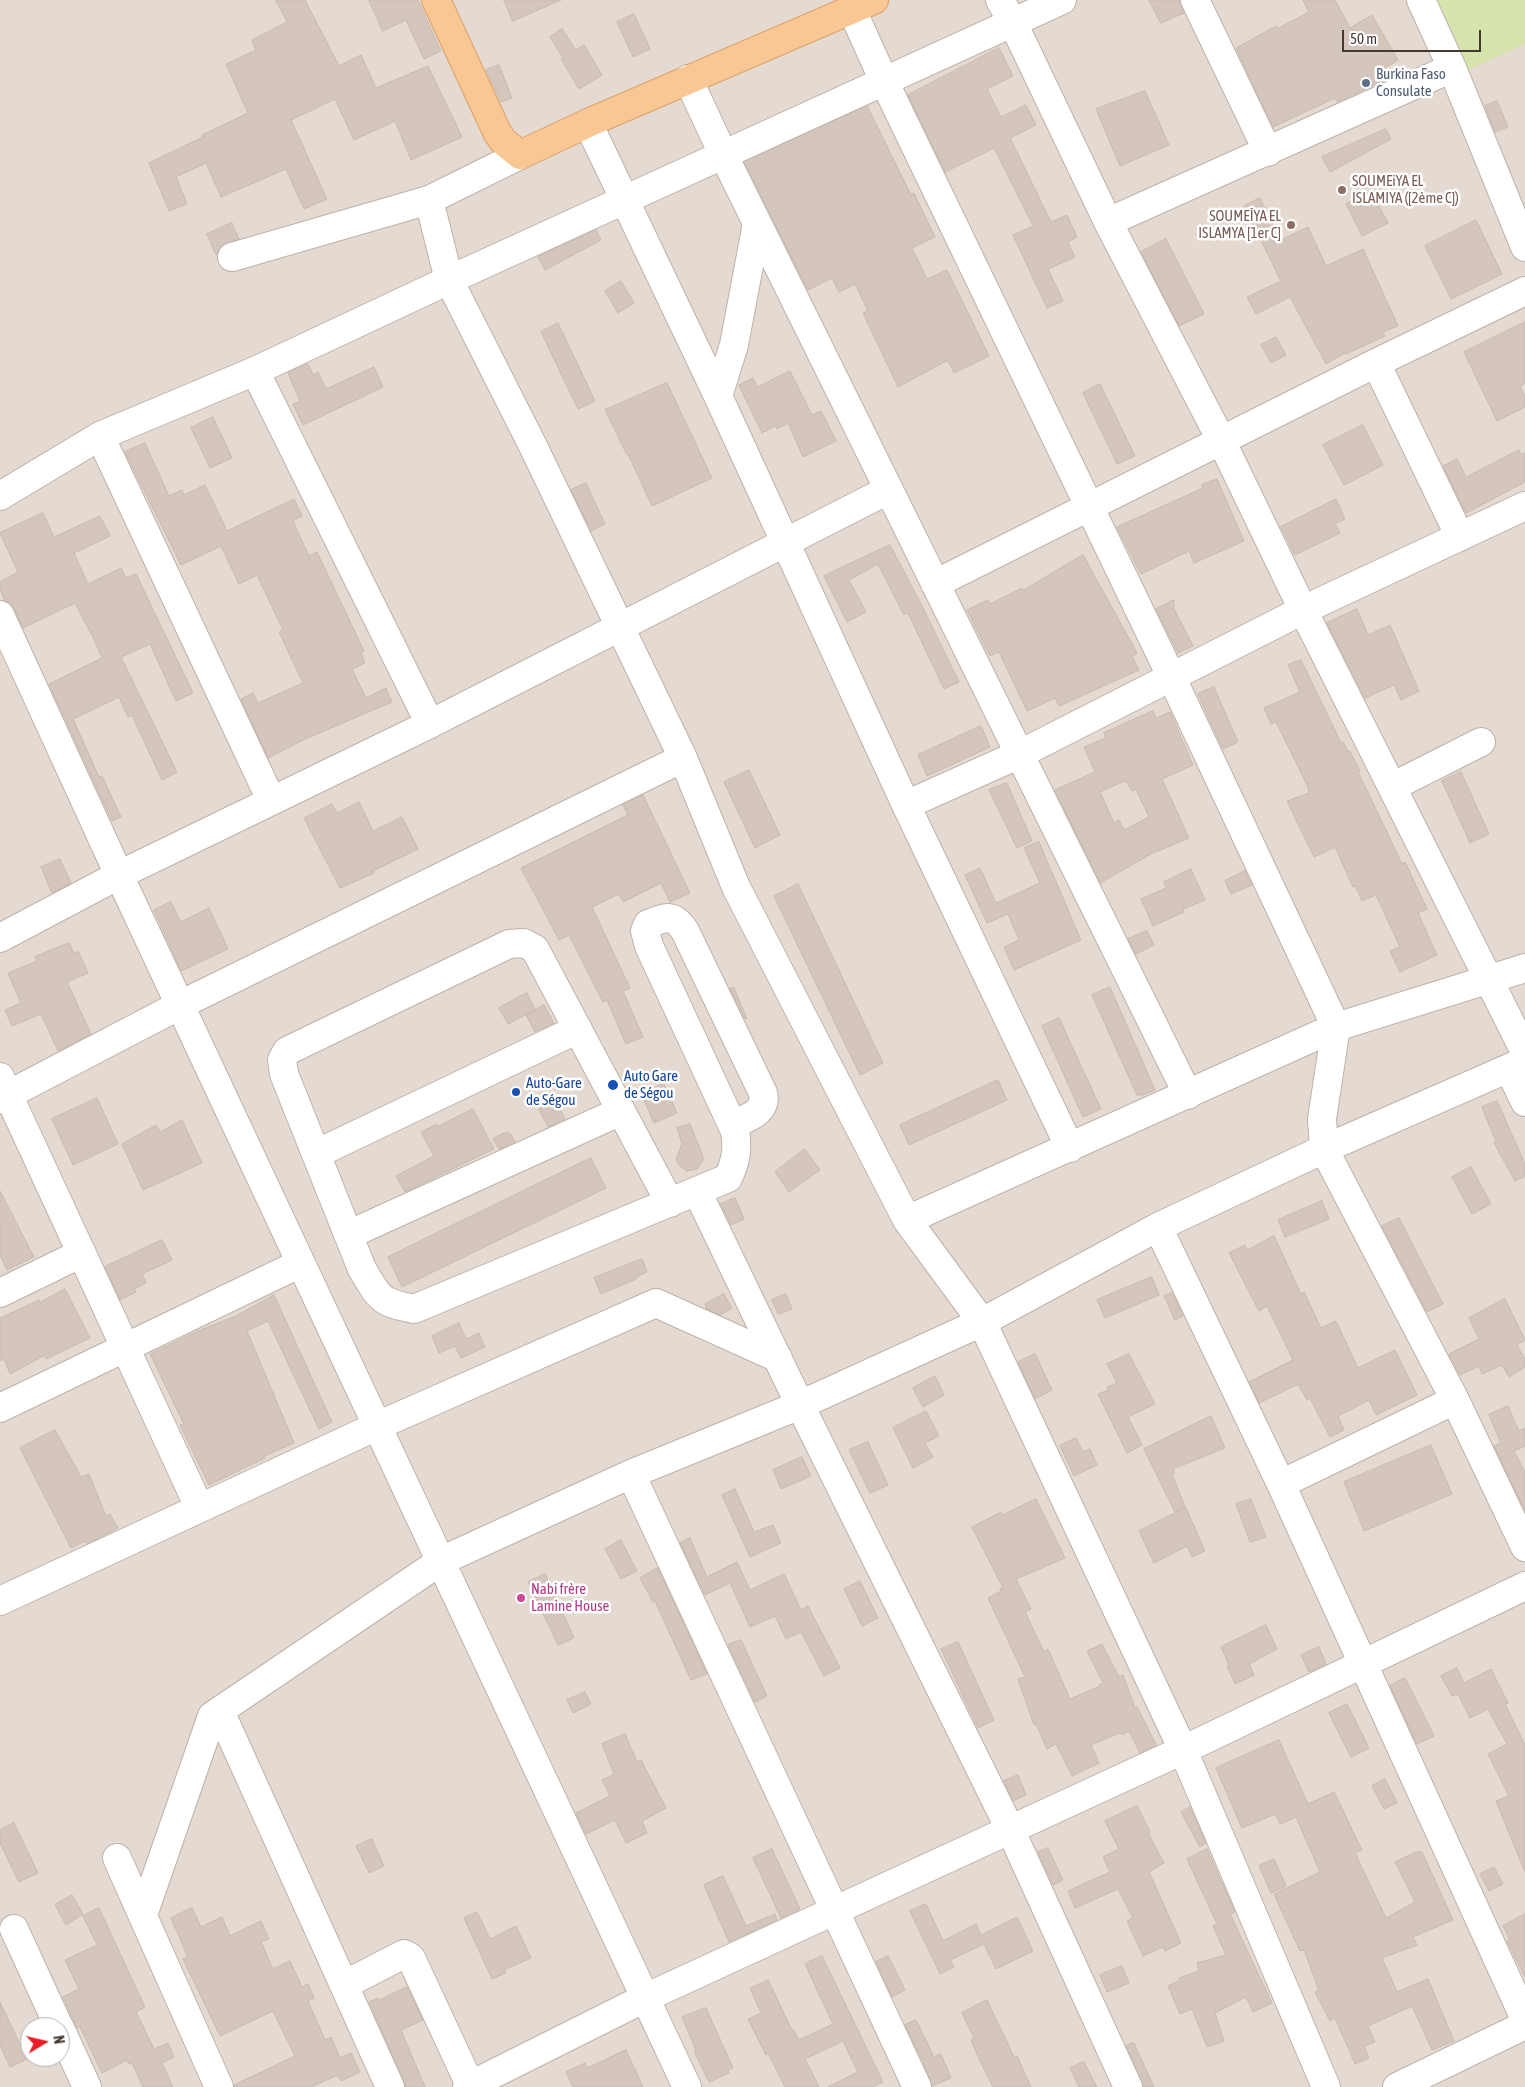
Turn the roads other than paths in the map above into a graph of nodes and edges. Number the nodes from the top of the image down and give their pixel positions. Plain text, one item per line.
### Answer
1 (436, 0) edge
2 (1062, 0) edge
3 (1195, 0) edge
4 (1421, 0) edge
5 (863, 5) edge
6 (1006, 12) edge
7 (1452, 68) junction
8 (688, 79) junction
9 (884, 81) junction
10 (588, 123) junction
11 (1268, 152) junction
12 (723, 154) junction
13 (520, 155) junction
14 (429, 200) junction
15 (624, 200) junction
16 (1108, 222) junction
17 (757, 223) junction
18 (1525, 247) edge
19 (232, 257) dead end
20 (448, 280) junction
21 (1525, 291) edge
22 (1376, 363) junction
23 (255, 371) junction
24 (718, 396) junction
25 (100, 436) junction
26 (1221, 440) junction
27 (888, 490) junction
28 (0, 496) edge
29 (1088, 506) junction
30 (1525, 506) edge
31 (1460, 537) junction
32 (785, 542) junction
33 (935, 584) junction
34 (1303, 610) junction
35 (0, 615) edge
36 (620, 626) junction
37 (1171, 676) junction
38 (430, 724) junction
39 (1481, 742) dead end
40 (1020, 754) junction
41 (683, 758) junction
42 (1392, 787) junction
43 (270, 800) junction
44 (906, 805) junction
45 (119, 876) junction
46 (0, 938) edge
47 (1525, 968) edge
48 (1489, 980) junction
49 (180, 1005) junction
50 (1336, 1027) junction
51 (578, 1029) junction
52 (1520, 1060) edge
53 (3, 1090) edge
54 (1188, 1095) junction
55 (1525, 1102) edge
56 (621, 1111) junction
57 (732, 1125) junction
58 (1070, 1148) junction
59 (1324, 1150) junction
60 (316, 1154) junction
61 (697, 1191) junction
62 (670, 1203) junction
63 (907, 1220) junction
64 (1158, 1227) junction
65 (348, 1235) junction
66 (82, 1253) junction
67 (301, 1263) junction
68 (0, 1293) edge
69 (982, 1322) junction
70 (126, 1349) junction
71 (778, 1358) junction
72 (1454, 1400) junction
73 (800, 1405) junction
74 (0, 1408) edge
75 (377, 1426) junction
76 (631, 1474) junction
77 (1281, 1484) junction
78 (199, 1507) junction
79 (1525, 1547) edge
80 (441, 1561) junction
81 (1525, 1586) edge
82 (0, 1600) edge
83 (1363, 1664) junction
84 (220, 1711) junction
85 (1183, 1750) junction
86 (1010, 1829) junction
87 (116, 1858) dead end
88 (836, 1912) junction
89 (143, 1915) junction
90 (14, 1929) dead end
91 (344, 1986) junction
92 (646, 1998) junction
93 (55, 2017) edge
94 (1525, 2020) edge
95 (1525, 2025) edge
96 (70, 2050) edge
97 (469, 2086) edge
98 (87, 2087) edge
99 (220, 2087) edge
100 (390, 2087) edge
101 (687, 2087) edge
102 (917, 2087) edge
103 (1128, 2087) edge
104 (1326, 2087) edge
105 (1398, 2087) edge

1 - 13 main road
2 - 6 street
3 - 11 street
4 - 7 street
5 - 8 main road
5 - 9 street
6 - 9 street
6 - 16 street
7 - 11 street
7 - 18 street
8 - 10 main road
8 - 12 street
9 - 12 street
9 - 29 street
10 - 13 main road
10 - 15 street
11 - 16 street
12 - 15 street
12 - 17 street
13 - 14 street
14 - 19 street
14 - 20 street
15 - 20 street
15 - 24 street
16 - 26 street
17 - 24 street
17 - 27 street
20 - 23 street
20 - 36 street
21 - 22 street
22 - 26 street
22 - 31 street
23 - 25 street
23 - 38 street
24 - 32 street
25 - 28 street
25 - 43 street
26 - 29 street
26 - 34 street
27 - 32 street
27 - 33 street
29 - 33 street
29 - 37 street
30 - 31 street
31 - 34 street
32 - 36 street
32 - 44 street
33 - 40 street
34 - 37 street
34 - 42 street
35 - 45 street
36 - 38 street
36 - 41 street
37 - 40 street
37 - 50 street
38 - 43 street
39 - 42 street
40 - 44 street
40 - 54 street
41 - 49 street
41 - 63 street
42 - 48 street
43 - 45 street
44 - 58 street
45 - 46 street
45 - 49 street
47 - 48 street
48 - 50 street
48 - 52 street
49 - 53 street
49 - 67 street
50 - 54 street
50 - 59 street
51 - 56 street
51 - 60 street
51 - 60 street
52 - 55 street
52 - 59 street
53 - 66 street
54 - 58 street
56 - 62 street
56 - 65 street
57 - 57 street
57 - 61 street
58 - 63 street
59 - 64 street
59 - 72 street
60 - 65 street
61 - 62 street
61 - 71 street
62 - 65 street
63 - 69 street
64 - 69 street
64 - 77 street
66 - 68 street
66 - 70 street
67 - 70 street
67 - 75 street
69 - 73 street
69 - 85 street
70 - 74 street
70 - 78 street
71 - 73 street
71 - 75 street
72 - 77 street
72 - 79 street
73 - 76 street
73 - 86 street
75 - 78 street
75 - 80 street
76 - 80 street
76 - 88 street
77 - 83 street
78 - 82 street
80 - 84 street
80 - 92 street
81 - 83 street
83 - 85 street
83 - 94 street
84 - 89 street
84 - 91 street
85 - 86 street
85 - 104 street
86 - 88 street
86 - 103 street
87 - 89 street
88 - 92 street
88 - 102 street
89 - 99 street
90 - 93 street
91 - 97 street
91 - 100 street
92 - 97 street
92 - 101 street
95 - 105 street
96 - 98 street

